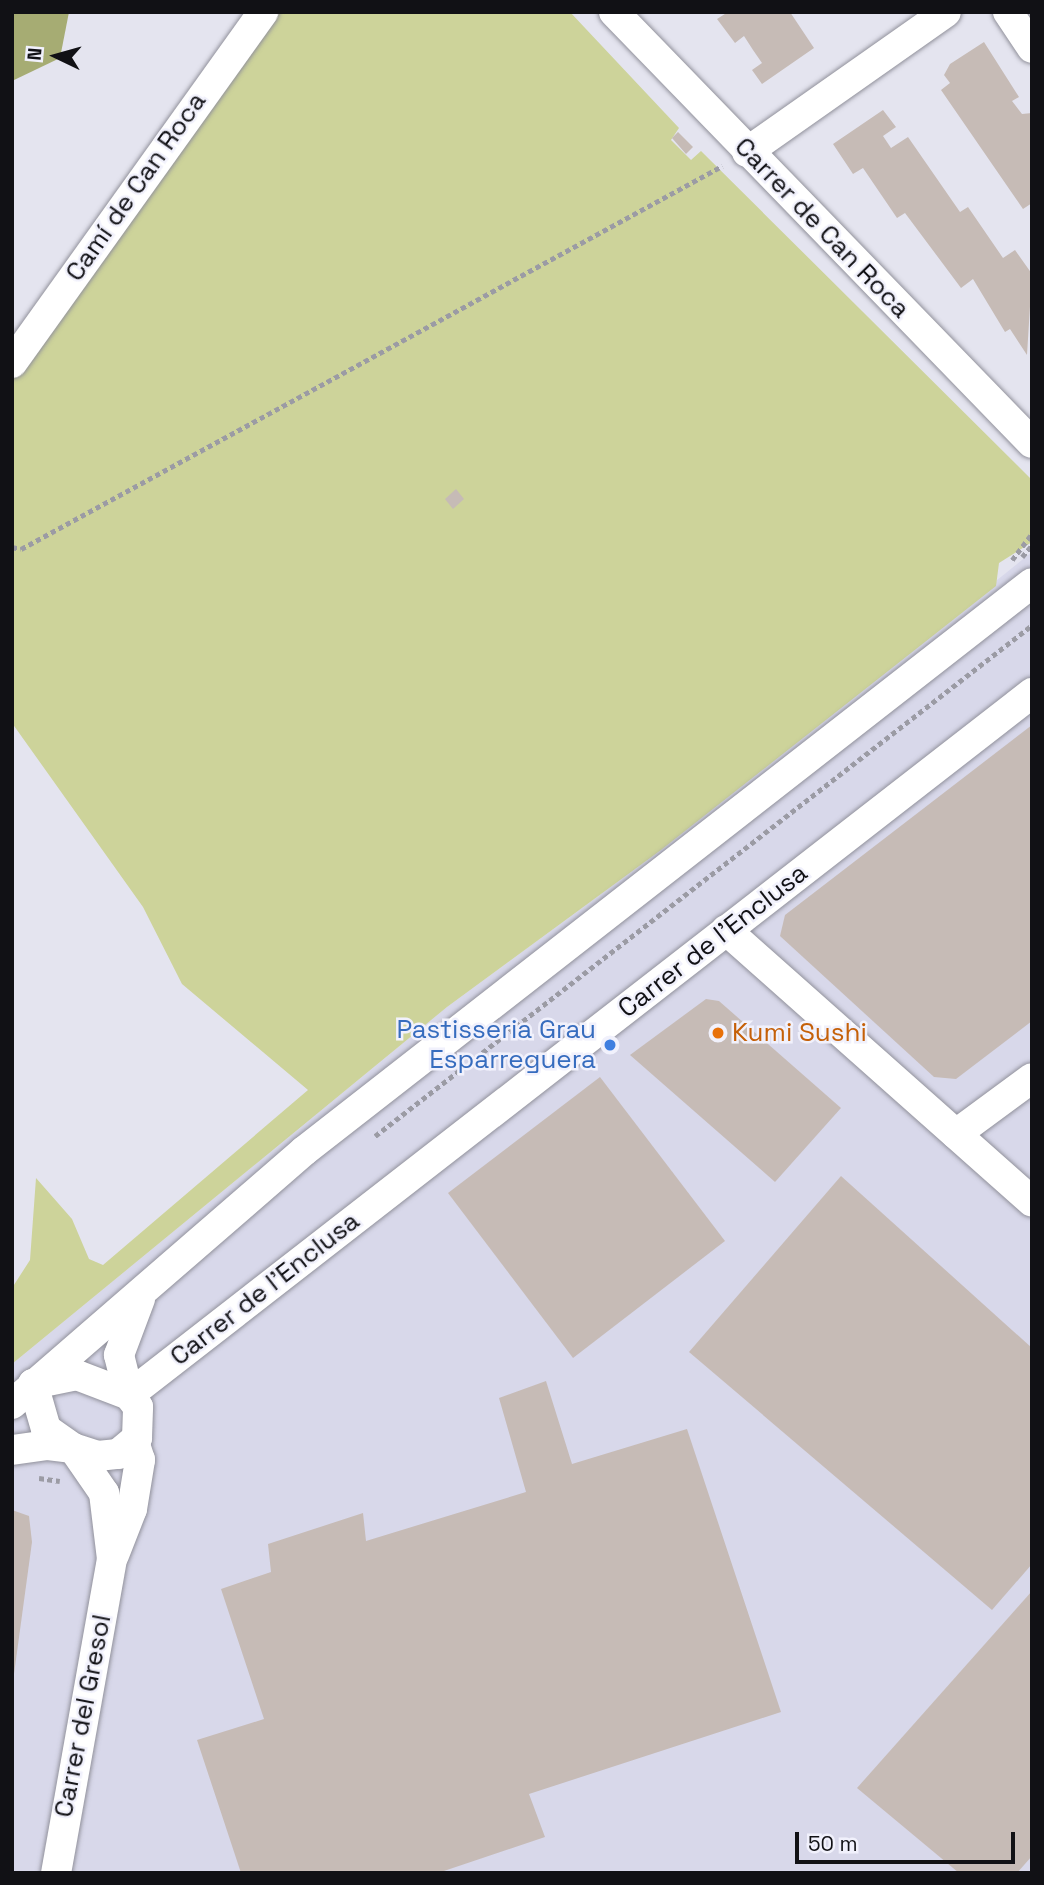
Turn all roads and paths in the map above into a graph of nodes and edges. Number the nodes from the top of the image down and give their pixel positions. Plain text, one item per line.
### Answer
1 (263, 12) edge
2 (614, 12) edge
3 (946, 12) edge
4 (1008, 12) edge
5 (1032, 48) edge
6 (747, 152) junction
7 (12, 363) edge
8 (1032, 443) edge
9 (12, 547) edge
10 (1032, 583) edge
11 (1032, 625) edge
12 (1032, 693) edge
13 (726, 930) junction
14 (1032, 1078) edge
15 (956, 1135) junction
16 (363, 1146) dead end
17 (1032, 1202) edge
18 (144, 1292) junction
19 (23, 1394) edge
20 (129, 1395) junction
21 (134, 1442) junction
22 (73, 1448) junction
23 (12, 1450) edge
24 (60, 1483) dead end
25 (112, 1559) junction
26 (56, 1873) edge

1 - 7 street, Camí de Can Roca
2 - 6 street, Carrer de Can Roca
3 - 6 street
4 - 5 street
6 - 8 street, Carrer de Can Roca
6 - 9 path
10 - 18 street
11 - 16 path
12 - 13 street, Carrer de l'Enclusa
13 - 15 street
13 - 20 street, Carrer de l'Enclusa
14 - 15 street
15 - 17 street
18 - 19 street
18 - 20 street
19 - 20 street
19 - 22 street
20 - 21 street
21 - 22 street
21 - 25 street
22 - 23 street
22 - 24 path
22 - 25 street
25 - 26 street, Carrer del Gresol

